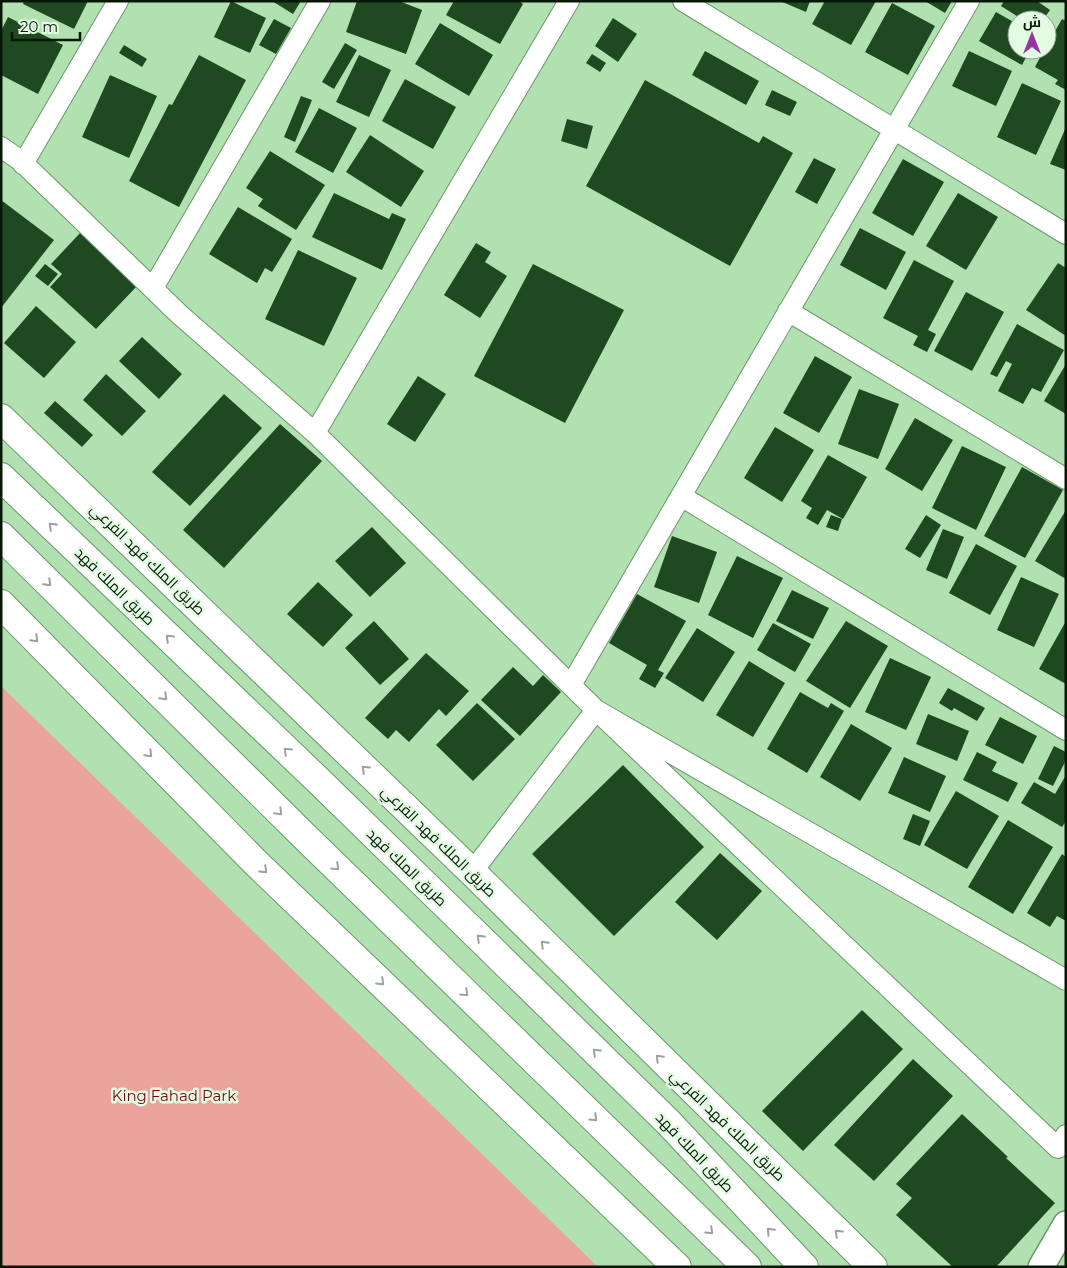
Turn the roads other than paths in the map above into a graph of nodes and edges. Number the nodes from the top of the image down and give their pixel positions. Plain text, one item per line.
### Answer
1 (118, 1) edge
2 (320, 1) edge
3 (569, 1) edge
4 (682, 1) edge
5 (969, 1) edge
6 (894, 130) junction
7 (1, 147) edge
8 (23, 164) junction
9 (1066, 234) edge
10 (152, 288) junction
11 (788, 311) junction
12 (1, 418) edge
13 (315, 433) junction
14 (1, 477) edge
15 (1066, 479) edge
16 (680, 496) junction
17 (1, 536) edge
18 (1, 604) edge
19 (570, 685) junction
20 (596, 710) junction
21 (1066, 730) edge
22 (472, 872) junction
23 (1066, 980) edge
24 (1066, 1135) edge
25 (1066, 1224) edge
26 (677, 1267) edge
27 (747, 1267) edge
28 (804, 1267) edge
29 (873, 1267) edge
30 (1041, 1267) edge

1 - 8 street
2 - 10 street
3 - 13 street
4 - 6 street
5 - 6 street
6 - 9 street
6 - 11 street
7 - 8 street
8 - 10 street
10 - 13 street
11 - 15 street
11 - 16 street
22 -> 12 main road, طريق الملك فهد الفرعي
13 - 19 street
28 -> 14 main road, طريق الملك فهد
16 - 19 street
16 - 21 street
17 -> 27 main road
18 -> 26 main road
19 - 20 street
20 - 22 street
20 - 23 street
20 - 24 street
29 -> 22 main road, طريق الملك فهد الفرعي
25 - 30 street

